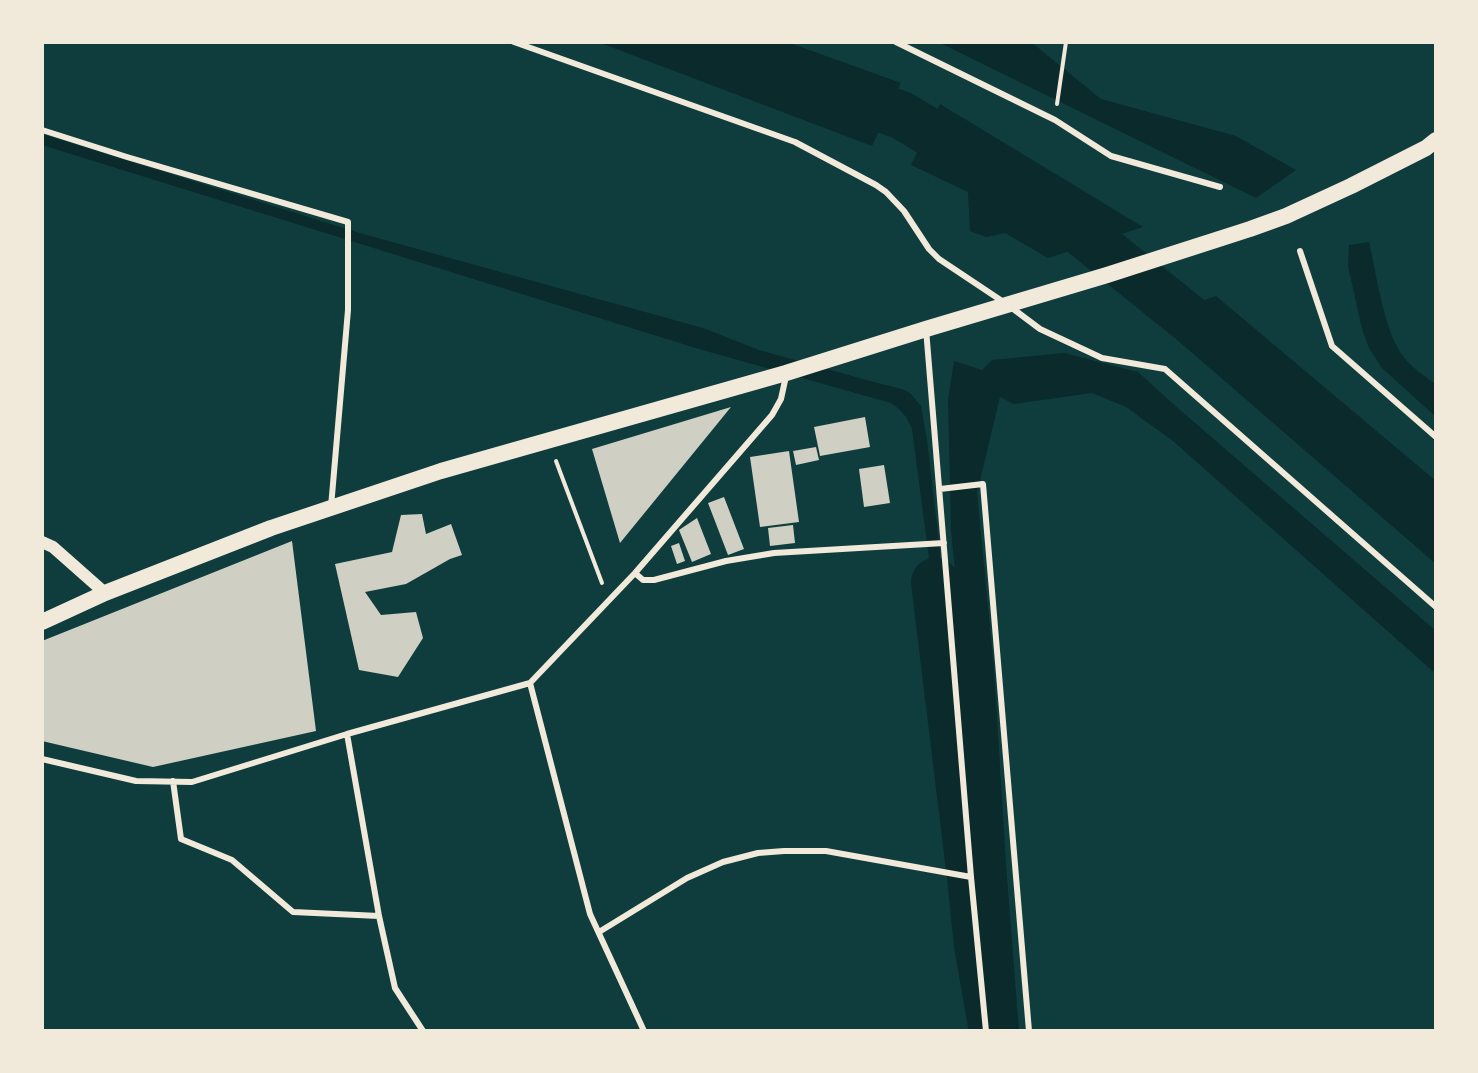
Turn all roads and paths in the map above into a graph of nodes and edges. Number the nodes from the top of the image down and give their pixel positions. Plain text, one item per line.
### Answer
1 (514, 42) edge
2 (896, 42) edge
3 (1066, 42) edge
4 (1055, 120) junction
5 (42, 130) edge
6 (1436, 140) edge
7 (1220, 187) dead end
8 (1300, 251) dead end
9 (1008, 305) junction
10 (926, 329) junction
11 (786, 373) junction
12 (1436, 437) edge
13 (548, 441) junction
14 (941, 489) junction
15 (331, 508) junction
16 (42, 542) edge
17 (943, 543) junction
18 (635, 573) junction
19 (105, 593) junction
20 (609, 601) junction
21 (1436, 607) edge
22 (42, 622) edge
23 (530, 683) junction
24 (347, 734) junction
25 (42, 759) edge
26 (173, 781) junction
27 (971, 877) junction
28 (379, 916) junction
29 (598, 932) junction
30 (423, 1031) edge
31 (644, 1031) edge
32 (986, 1031) edge
33 (1029, 1031) edge

1 - 9 street
2 - 4 street
3 - 4 path
4 - 7 street
5 - 15 street
6 - 9 highway
8 - 12 street
9 - 10 highway
9 - 21 street
10 - 11 highway
10 - 14 street
11 - 13 highway
11 - 18 street
13 - 15 highway
13 - 20 path
14 - 17 street
14 - 33 street
15 - 19 highway
16 - 19 main road
17 - 18 street
17 - 27 street
18 - 20 street
19 - 22 highway
20 - 23 street
23 - 24 street
23 - 29 street
24 - 26 street
24 - 28 street
25 - 26 street
26 - 28 street
27 - 29 street
27 - 32 street
28 - 30 street
29 - 31 street

